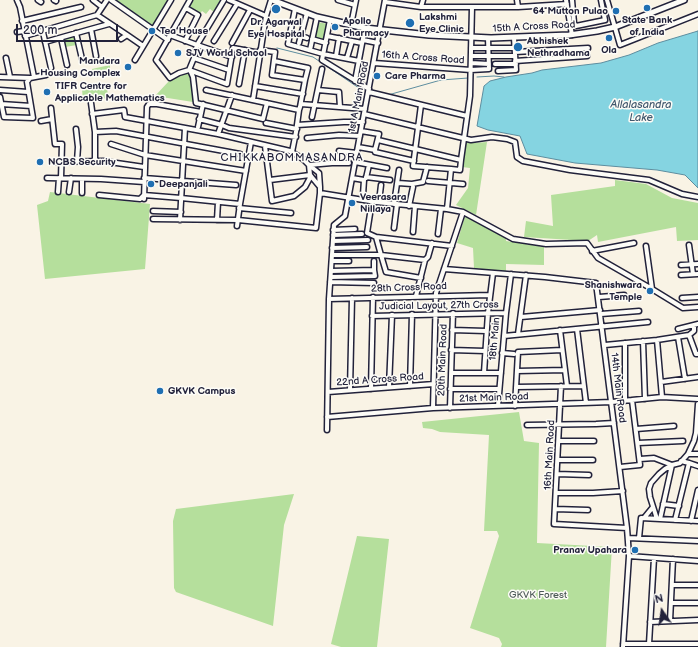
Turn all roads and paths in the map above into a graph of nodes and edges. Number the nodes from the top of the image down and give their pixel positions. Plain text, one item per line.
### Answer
1 (17, 0) edge
2 (93, 0) edge
3 (107, 0) edge
4 (111, 0) edge
5 (171, 0) edge
6 (190, 0) edge
7 (224, 0) edge
8 (229, 0) edge
9 (272, 0) edge
10 (338, 0) edge
11 (356, 0) edge
12 (422, 0) edge
13 (517, 0) edge
14 (538, 0) edge
15 (572, 0) edge
16 (601, 0) edge
17 (607, 0) edge
18 (684, 0) edge
19 (385, 1) edge
20 (567, 2) edge
21 (237, 4) junction
22 (355, 5) junction
23 (539, 6) junction
24 (81, 7) dead end
25 (102, 7) junction
26 (422, 7) junction
27 (186, 8) junction
28 (472, 8) junction
29 (518, 8) junction
30 (295, 9) junction
31 (250, 10) junction
32 (307, 13) junction
33 (698, 14) edge
34 (97, 15) junction
35 (266, 16) junction
36 (317, 17) junction
37 (330, 20) junction
38 (22, 21) junction
39 (595, 23) junction
40 (109, 24) junction
41 (587, 24) junction
42 (351, 26) junction
43 (615, 27) junction
44 (365, 28) junction
45 (91, 29) junction
46 (152, 29) junction
47 (380, 30) junction
48 (597, 31) junction
49 (17, 32) dead end
50 (43, 32) junction
51 (589, 32) junction
52 (76, 33) junction
53 (25, 34) junction
54 (572, 34) junction
55 (127, 35) junction
56 (301, 36) junction
57 (327, 36) junction
58 (169, 37) junction
59 (61, 38) junction
60 (307, 38) dead end
61 (339, 38) junction
62 (471, 38) junction
63 (488, 38) junction
64 (514, 38) junction
65 (121, 39) dead end
66 (312, 39) junction
67 (185, 41) junction
68 (214, 41) dead end
69 (352, 41) junction
70 (362, 41) junction
71 (45, 42) junction
72 (299, 42) dead end
73 (232, 43) dead end
74 (326, 43) junction
75 (378, 43) junction
76 (197, 45) junction
77 (143, 46) junction
78 (471, 48) junction
79 (489, 48) junction
80 (588, 48) dead end
81 (245, 50) junction
82 (310, 50) junction
83 (552, 50) junction
84 (260, 52) junction
85 (323, 54) junction
86 (96, 56) dead end
87 (336, 56) junction
88 (471, 56) junction
89 (489, 56) junction
90 (515, 56) junction
91 (587, 56) dead end
92 (232, 57) junction
93 (6, 58) dead end
94 (194, 58) junction
95 (347, 58) junction
96 (82, 59) dead end
97 (553, 59) junction
98 (135, 60) dead end
99 (274, 61) junction
100 (359, 61) junction
101 (374, 63) junction
102 (471, 63) junction
103 (489, 64) junction
104 (495, 64) dead end
105 (67, 65) dead end
106 (51, 68) dead end
107 (322, 69) dead end
108 (189, 70) junction
109 (229, 70) junction
110 (472, 70) junction
111 (498, 71) dead end
112 (46, 75) dead end
113 (0, 77) edge
114 (10, 77) junction
115 (32, 77) junction
116 (305, 80) junction
117 (355, 81) junction
118 (239, 84) dead end
119 (255, 86) junction
120 (0, 90) edge
121 (206, 90) dead end
122 (318, 90) junction
123 (369, 91) junction
124 (28, 92) junction
125 (303, 94) junction
126 (232, 95) junction
127 (0, 97) edge
128 (253, 100) junction
129 (91, 103) dead end
130 (267, 103) junction
131 (1, 104) junction
132 (203, 104) junction
133 (301, 104) junction
134 (421, 105) junction
135 (31, 106) junction
136 (314, 106) junction
137 (340, 107) junction
138 (51, 108) dead end
139 (366, 108) junction
140 (227, 110) junction
141 (298, 110) junction
142 (201, 112) junction
143 (92, 114) junction
144 (364, 114) junction
145 (467, 116) junction
146 (312, 117) dead end
147 (52, 119) junction
148 (200, 119) junction
149 (146, 120) junction
150 (41, 121) dead end
151 (363, 122) junction
152 (266, 123) dead end
153 (222, 125) junction
154 (198, 127) dead end
155 (297, 127) junction
156 (186, 128) junction
157 (418, 128) junction
158 (76, 129) dead end
159 (95, 132) junction
160 (361, 133) junction
161 (218, 134) junction
162 (146, 137) junction
163 (296, 137) junction
164 (307, 138) dead end
165 (464, 138) junction
166 (378, 140) junction
167 (251, 142) junction
168 (111, 144) dead end
169 (184, 145) junction
170 (265, 146) junction
171 (358, 147) junction
172 (415, 149) junction
173 (375, 150) junction
174 (292, 152) junction
175 (339, 152) dead end
176 (357, 153) junction
177 (240, 154) dead end
178 (145, 155) junction
179 (461, 160) junction
180 (77, 161) junction
181 (95, 161) junction
182 (414, 161) junction
183 (56, 162) dead end
184 (62, 162) junction
185 (184, 162) junction
186 (355, 162) junction
187 (348, 163) dead end
188 (309, 165) junction
189 (369, 165) junction
190 (144, 167) junction
191 (427, 167) junction
192 (387, 168) dead end
193 (451, 169) junction
194 (399, 170) dead end
195 (246, 171) junction
196 (310, 176) junction
197 (48, 178) dead end
198 (60, 178) junction
199 (71, 178) junction
200 (82, 178) junction
201 (352, 178) junction
202 (365, 179) junction
203 (144, 180) junction
204 (182, 180) junction
205 (270, 180) junction
206 (390, 180) dead end
207 (428, 181) dead end
208 (398, 183) junction
209 (450, 184) junction
210 (463, 184) dead end
211 (236, 185) dead end
212 (381, 185) dead end
213 (320, 187) junction
214 (413, 187) dead end
215 (58, 192) dead end
216 (70, 192) dead end
217 (82, 193) dead end
218 (320, 193) junction
219 (99, 195) dead end
220 (363, 195) dead end
221 (144, 197) junction
222 (348, 197) junction
223 (698, 197) edge
224 (182, 198) junction
225 (272, 201) junction
226 (372, 201) junction
227 (218, 202) junction
228 (379, 202) junction
229 (396, 204) junction
230 (240, 206) junction
231 (409, 206) junction
232 (415, 206) junction
233 (441, 209) junction
234 (447, 210) junction
235 (154, 211) dead end
236 (271, 211) junction
237 (181, 212) junction
238 (463, 212) junction
239 (291, 214) dead end
240 (153, 219) dead end
241 (180, 220) junction
242 (217, 220) junction
243 (238, 220) junction
244 (237, 226) dead end
245 (394, 228) dead end
246 (355, 229) dead end
247 (333, 230) junction
248 (413, 232) dead end
249 (362, 234) dead end
250 (438, 234) dead end
251 (333, 235) junction
252 (376, 237) junction
253 (368, 240) dead end
254 (333, 241) junction
255 (432, 243) junction
256 (634, 243) dead end
257 (689, 245) dead end
258 (452, 246) junction
259 (646, 246) dead end
260 (367, 247) dead end
261 (332, 248) junction
262 (592, 251) junction
263 (332, 255) junction
264 (381, 255) junction
265 (425, 260) junction
266 (332, 261) junction
267 (349, 261) dead end
268 (374, 261) dead end
269 (692, 264) junction
270 (698, 264) edge
271 (681, 265) dead end
272 (444, 269) junction
273 (374, 270) junction
274 (331, 271) junction
275 (493, 273) junction
276 (511, 274) junction
277 (693, 274) junction
278 (698, 274) edge
279 (681, 275) dead end
280 (526, 276) junction
281 (331, 277) junction
282 (421, 278) junction
283 (330, 282) junction
284 (374, 283) dead end
285 (652, 289) junction
286 (490, 295) junction
287 (624, 295) dead end
288 (416, 296) junction
289 (436, 296) junction
290 (373, 297) junction
291 (599, 297) junction
292 (698, 297) edge
293 (352, 298) junction
294 (682, 298) dead end
295 (330, 299) junction
296 (698, 307) edge
297 (639, 311) dead end
298 (600, 312) junction
299 (435, 313) junction
300 (453, 313) junction
301 (488, 313) junction
302 (506, 313) junction
303 (412, 314) junction
304 (392, 315) junction
305 (372, 316) junction
306 (521, 317) junction
307 (648, 322) dead end
308 (696, 325) edge
309 (602, 326) junction
310 (577, 329) junction
311 (678, 329) dead end
312 (452, 330) junction
313 (560, 330) junction
314 (486, 331) junction
315 (518, 334) junction
316 (689, 335) junction
317 (504, 336) junction
318 (678, 337) junction
319 (657, 340) junction
320 (643, 341) junction
321 (625, 343) junction
322 (604, 345) junction
323 (452, 350) junction
324 (562, 350) junction
325 (485, 351) junction
326 (502, 353) junction
327 (516, 353) junction
328 (698, 354) edge
329 (565, 370) junction
330 (517, 371) junction
331 (451, 373) junction
332 (484, 373) junction
333 (501, 373) junction
334 (698, 378) edge
335 (685, 379) junction
336 (661, 382) junction
337 (434, 384) junction
338 (410, 386) junction
339 (561, 386) junction
340 (567, 386) junction
341 (584, 386) junction
342 (516, 387) junction
343 (389, 388) junction
344 (371, 389) junction
345 (450, 389) junction
346 (499, 389) junction
347 (350, 390) junction
348 (328, 392) junction
349 (662, 397) junction
350 (645, 399) junction
351 (698, 399) edge
352 (632, 400) junction
353 (625, 401) junction
354 (612, 402) junction
355 (586, 403) junction
356 (561, 404) junction
357 (698, 404) edge
358 (498, 406) junction
359 (515, 406) junction
360 (433, 408) junction
361 (450, 408) junction
362 (327, 417) junction
363 (614, 423) junction
364 (527, 425) dead end
365 (560, 425) junction
366 (674, 426) dead end
367 (636, 429) junction
368 (327, 430) dead end
369 (559, 441) junction
370 (594, 441) dead end
371 (683, 441) dead end
372 (638, 443) junction
373 (688, 454) junction
374 (698, 454) edge
375 (640, 459) junction
376 (558, 460) junction
377 (593, 460) dead end
378 (682, 461) junction
379 (689, 463) junction
380 (672, 465) junction
381 (698, 466) edge
382 (620, 467) junction
383 (557, 474) junction
384 (589, 475) dead end
385 (698, 490) edge
386 (623, 491) junction
387 (556, 493) junction
388 (663, 504) junction
389 (679, 506) junction
390 (653, 507) junction
391 (555, 509) junction
392 (588, 510) dead end
393 (644, 518) junction
394 (658, 519) junction
395 (675, 520) junction
396 (691, 520) junction
397 (698, 521) edge
398 (627, 528) junction
399 (628, 538) junction
400 (639, 538) junction
401 (698, 541) edge
402 (629, 556) junction
403 (654, 558) junction
404 (673, 559) junction
405 (698, 562) edge
406 (672, 585) junction
407 (698, 585) edge
408 (671, 603) junction
409 (698, 603) edge
410 (698, 620) edge
411 (670, 621) junction
412 (650, 622) junction
413 (649, 644) junction
414 (698, 644) edge
415 (623, 646) edge

1 - 38 street
2 - 25 street
3 - 25 street
4 - 46 street
5 - 46 street
6 - 27 street
7 - 76 street
8 - 21 street
9 - 30 main road, 15th A Cross Road
9 - 35 street
10 - 22 street
11 - 22 street
12 - 26 street
13 - 29 street
14 - 23 street
15 - 41 street
16 - 39 street
17 - 43 street
18 - 43 main road, 15th A Cross Road
19 - 26 street
19 - 47 street, 1st A Main Road
20 - 23 street
20 - 54 street
21 - 31 street
21 - 68 street
22 - 42 street
23 - 29 street
24 - 38 street
25 - 34 street
26 - 28 street
27 - 58 street
27 - 67 street
28 - 29 street
28 - 62 street
30 - 32 main road, 15th A Cross Road
30 - 82 street
31 - 35 street
31 - 73 street
32 - 36 main road, 15th A Cross Road
32 - 56 street
33 - 43 street
34 - 40 street
34 - 50 street
35 - 84 street
36 - 37 main road, 15th A Cross Road
36 - 66 street
37 - 42 main road, 15th A Cross Road
37 - 57 street
38 - 53 street
39 - 41 street
39 - 48 street
40 - 45 street
40 - 55 street
41 - 51 street
42 - 44 main road, 15th A Cross Road
43 - 48 main road, 15th A Cross Road
44 - 47 main road, 15th A Cross Road
44 - 70 street
45 - 52 street
45 - 86 street
46 - 58 street
46 - 77 street
47 - 62 main road, 15th A Cross Road
47 - 75 street, 1st A Main Road
48 - 51 main road, 15th A Cross Road
49 - 53 street
50 - 53 street
50 - 71 street
51 - 54 main road, 15th A Cross Road
52 - 59 street
52 - 96 street
53 - 115 street
54 - 64 main road, 15th A Cross Road
55 - 65 street
55 - 77 street
56 - 60 street
56 - 72 street
57 - 61 street
57 - 74 street
58 - 67 street
58 - 108 street
59 - 71 street
59 - 105 street
61 - 69 street
61 - 87 street
62 - 63 main road, 15th A Cross Road
62 - 78 street
63 - 64 main road, 15th A Cross Road
63 - 79 street
64 - 90 street
66 - 74 street
66 - 82 street
67 - 76 street
69 - 70 street
69 - 95 street
70 - 75 street
70 - 100 street
71 - 106 street
74 - 85 street
75 - 101 street, 1st A Main Road
76 - 92 street
76 - 94 street
77 - 98 street
78 - 79 street
78 - 88 street
79 - 89 street
79 - 90 street
80 - 83 street
81 - 84 street
81 - 92 street
81 - 118 street
82 - 85 street
83 - 90 street
83 - 97 street
84 - 99 street
84 - 119 street
85 - 87 street
85 - 117 street
87 - 95 street
88 - 89 street
88 - 102 street
89 - 90 street
89 - 103 street
90 - 97 street
90 - 104 street
90 - 111 street
91 - 97 street
92 - 109 street
93 - 114 street
94 - 108 street
94 - 109 street
95 - 100 street
99 - 116 street
99 - 116 street
100 - 117 street
101 - 110 street, 16th A Cross Road
101 - 123 street, 1st A Main Road
102 - 103 street
102 - 110 street
103 - 110 street, 16th A Cross Road
107 - 122 street
108 - 109 street
108 - 132 street
110 - 145 street
112 - 115 street
113 - 114 street
114 - 115 street
115 - 124 street
116 - 125 street
117 - 123 street
119 - 125 street
119 - 128 street
120 - 124 street
121 - 126 street
122 - 136 street
122 - 137 street
123 - 134 street
123 - 139 street, 1st A Main Road
124 - 135 street
125 - 133 street
126 - 128 street
126 - 140 street
127 - 131 street
128 - 130 street
129 - 143 street
130 - 140 street
130 - 141 street
131 - 135 street
131 - 135 street
132 - 140 street
132 - 142 street
133 - 136 street
133 - 141 street
134 - 145 street
134 - 157 street
136 - 137 street
136 - 146 street
137 - 139 street
138 - 147 street
139 - 144 street, 1st A Main Road
140 - 153 street
141 - 155 street
142 - 148 street
142 - 149 street
143 - 149 street
143 - 159 street
144 - 151 street, 1st A Main Road
144 - 157 street
145 - 165 street
147 - 150 street
147 - 184 street
148 - 153 street
148 - 154 street
149 - 156 street
149 - 162 street
151 - 155 street
151 - 160 street, 1st A Main Road
152 - 155 street
153 - 161 street
153 - 163 street
155 - 163 street
156 - 161 street
156 - 169 street
157 - 165 street
157 - 172 street
158 - 180 street
159 - 162 street
159 - 181 street
160 - 164 street
160 - 166 street
160 - 171 street, 1st A Main Road
161 - 167 street
162 - 169 street
162 - 178 street
163 - 174 street
165 - 179 street
165 - 223 street
166 - 172 street
166 - 173 street
167 - 170 street
167 - 195 street
168 - 178 street
169 - 177 street
169 - 185 street
170 - 174 street
170 - 205 street
171 - 173 street
171 - 176 street, 1st A Main Road
172 - 179 street
172 - 182 street
173 - 182 street
174 - 188 street
175 - 176 street
176 - 186 street, 1st A Main Road
178 - 185 street
178 - 190 street
179 - 193 street
180 - 181 street
180 - 184 street
181 - 190 street
182 - 191 street
183 - 184 street
184 - 198 street
185 - 195 street
185 - 204 street
186 - 189 street
186 - 201 street, 1st A Main Road
187 - 188 street
188 - 196 street
188 - 213 street
189 - 192 street
189 - 202 street
190 - 203 street
191 - 193 street
191 - 208 street
193 - 209 street
194 - 208 street
195 - 230 street
196 - 205 street
196 - 213 street
196 - 225 street
197 - 198 street
198 - 199 street
198 - 215 street
199 - 200 street
199 - 216 street
200 - 203 street
200 - 217 street
201 - 202 street
201 - 222 street, 1st A Main Road
202 - 206 street
202 - 220 street
203 - 204 street
203 - 221 street
204 - 211 street
204 - 224 street
205 - 225 street
207 - 209 street
208 - 229 street
209 - 210 street
209 - 234 street
212 - 228 street
213 - 218 street
214 - 231 street
218 - 222 street
218 - 243 street
219 - 221 street
221 - 224 street
222 - 226 street
222 - 247 street, 1st A Main Road
224 - 227 street
224 - 237 street
225 - 236 street
226 - 228 street
226 - 252 street
227 - 230 street
227 - 242 street
228 - 229 street
229 - 231 street
229 - 245 street
230 - 236 street
230 - 243 street
231 - 232 street
232 - 233 street
232 - 248 street
233 - 234 street
233 - 250 street
234 - 238 street
235 - 237 street
236 - 239 street
237 - 241 street
238 - 258 street
238 - 262 street
240 - 241 street
241 - 242 street
242 - 243 street
243 - 244 street
246 - 247 street
247 - 251 street
249 - 251 street
251 - 254 street
252 - 255 street
252 - 264 street
253 - 254 street
254 - 261 street
255 - 258 street
255 - 265 street
256 - 262 street
257 - 269 street
258 - 272 street
259 - 285 street
260 - 261 street
261 - 263 street
262 - 285 street
263 - 264 street
263 - 266 street
264 - 265 street
264 - 282 street
265 - 282 street
266 - 267 street
266 - 274 street
268 - 273 street
269 - 270 street
269 - 271 street
269 - 277 street
272 - 275 street, 14th Main Road
272 - 289 street
273 - 274 street
273 - 281 street
274 - 281 street
275 - 276 street, 14th Main Road
275 - 286 street
276 - 280 street, 14th Main Road
276 - 302 street, 18th Main
277 - 278 street
277 - 279 street
280 - 291 street, 14th Main Road
280 - 306 street
281 - 283 street
282 - 288 street
283 - 284 street
283 - 295 street
285 - 296 street
286 - 289 street, 28th Cross Road
286 - 301 street
287 - 291 street
288 - 289 street, 28th Cross Road
288 - 290 street, 28th Cross Road
289 - 299 street
290 - 293 street, 28th Cross Road
290 - 305 street
291 - 298 street, 14th Main Road
292 - 294 street
293 - 295 street, 28th Cross Road
293 - 347 street
295 - 348 street
297 - 298 street
298 - 306 street
298 - 309 street, 14th Main Road
299 - 300 street, Judicial Layout, 27th Cross
299 - 303 street, Judicial Layout, 27th Cross
299 - 337 street
300 - 301 street, Judicial Layout, 27th Cross
300 - 312 street, 20th Main Road
301 - 302 street, Judicial Layout, 27th Cross
301 - 314 street
302 - 317 street, 18th Main
303 - 304 street, Judicial Layout, 27th Cross
303 - 338 street
304 - 305 street, Judicial Layout, 27th Cross
304 - 343 street
305 - 344 street
306 - 315 street
307 - 309 street
308 - 311 street
308 - 316 street
309 - 310 street
309 - 322 street, 14th Main Road
310 - 313 street
310 - 341 street
312 - 314 street
312 - 323 street, 20th Main Road
313 - 315 street
313 - 324 street
314 - 325 street
315 - 317 street
316 - 318 street
316 - 328 street
317 - 326 street, 18th Main
318 - 319 street
318 - 335 street
319 - 320 street
319 - 336 street
320 - 321 street
320 - 350 street
321 - 322 street
321 - 353 street
322 - 354 street, 14th Main Road
323 - 325 street
323 - 331 street, 20th Main Road
324 - 327 street
324 - 329 street
325 - 332 street
326 - 327 street
326 - 333 street, 18th Main
327 - 330 street
329 - 330 street
329 - 340 street
330 - 342 street
331 - 332 street
331 - 345 street, 20th Main Road
332 - 333 street
333 - 346 street, 18th Main
334 - 335 street
335 - 336 street
336 - 349 street
337 - 338 street, 22nd A Cross Road
337 - 360 street
338 - 343 street, 22nd A Cross Road
339 - 340 street
339 - 342 street
339 - 356 street, 16th Main Road
340 - 341 street
341 - 355 street
342 - 359 street
343 - 344 street, 22nd A Cross Road
344 - 347 street, 22nd A Cross Road
345 - 346 street
345 - 361 street, 20th Main Road
346 - 358 street, 18th Main
347 - 348 street, 22nd A Cross Road
348 - 362 street
349 - 350 street, 21st Main Road
349 - 351 street, 21st Main Road
350 - 352 street, 21st Main Road
352 - 353 street, 21st Main Road
352 - 367 street
353 - 354 street, 21st Main Road
354 - 355 street, 21st Main Road
354 - 363 street, 14th Main Road
355 - 356 street, 21st Main Road
356 - 359 street, 21st Main Road
356 - 365 street, 16th Main Road
357 - 373 street
358 - 359 street, 21st Main Road
358 - 361 street, 21st Main Road
360 - 361 street, 21st Main Road
360 - 362 street, 21st Main Road
362 - 368 street
363 - 365 street
363 - 382 street, 14th Main Road
364 - 365 street
365 - 369 street, 16th Main Road
366 - 367 street
367 - 372 street
369 - 370 street
369 - 376 street, 16th Main Road
371 - 372 street
372 - 375 street
373 - 374 street
373 - 378 street
375 - 380 street
375 - 382 street
376 - 377 street
376 - 383 street, 16th Main Road
378 - 379 street
378 - 380 street
379 - 381 street
379 - 389 street
380 - 388 street
380 - 390 street
382 - 386 street, 14th Main Road
383 - 384 street
383 - 387 street, 16th Main Road
385 - 396 street
386 - 387 street
386 - 398 street, 14th Main Road
387 - 391 street, 16th Main Road
388 - 389 street
388 - 394 street
389 - 395 street
390 - 393 street
390 - 394 street
391 - 392 street
391 - 398 street, 16th Main Road
393 - 394 street
393 - 400 street
394 - 395 street
395 - 396 street
396 - 397 street
398 - 399 street, 14th Main Road
399 - 400 street
399 - 402 street, 14th Main Road
400 - 401 street
402 - 403 street
402 - 415 street, 14th Main Road
403 - 404 street
403 - 412 street
404 - 405 street
404 - 406 street
406 - 407 street
406 - 408 street
408 - 409 street
408 - 411 street
410 - 411 street
411 - 412 street
412 - 413 street
413 - 414 street
413 - 415 street

